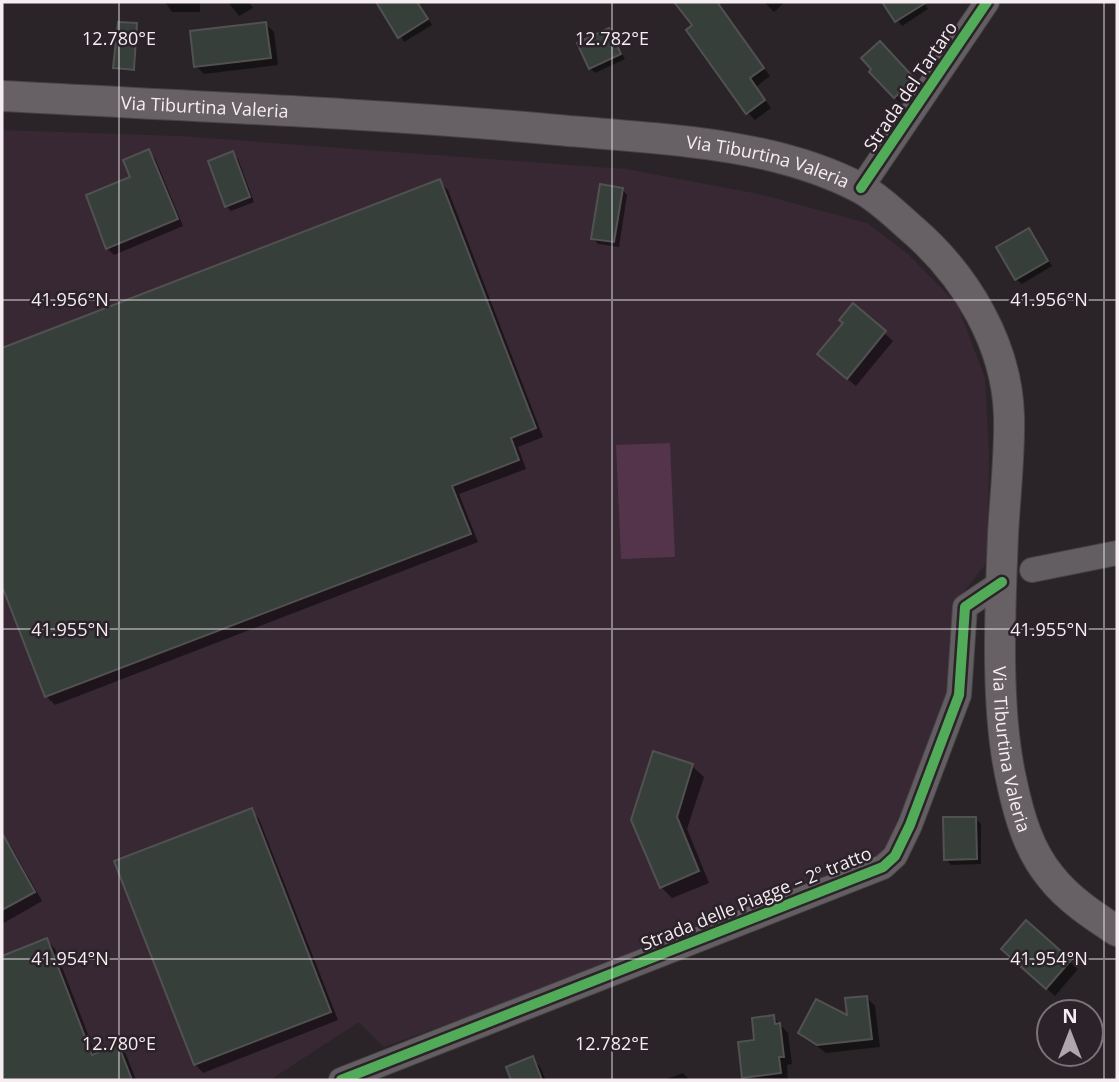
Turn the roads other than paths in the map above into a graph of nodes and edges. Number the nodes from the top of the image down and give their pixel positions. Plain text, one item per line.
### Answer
1 (987, 2) edge
2 (2, 96) edge
3 (860, 188) junction
4 (1117, 553) edge
5 (1032, 570) dead end
6 (1002, 582) junction
7 (1117, 931) edge
8 (341, 1080) edge

1 - 3 street, Strada del Tartaro
2 - 3 main road, Via Tiburtina Valeria
3 - 6 main road, Via Tiburtina Valeria
4 - 5 street
6 - 7 main road, Via Tiburtina Valeria
6 - 8 street, Strada delle Piagge – 2º tratto

